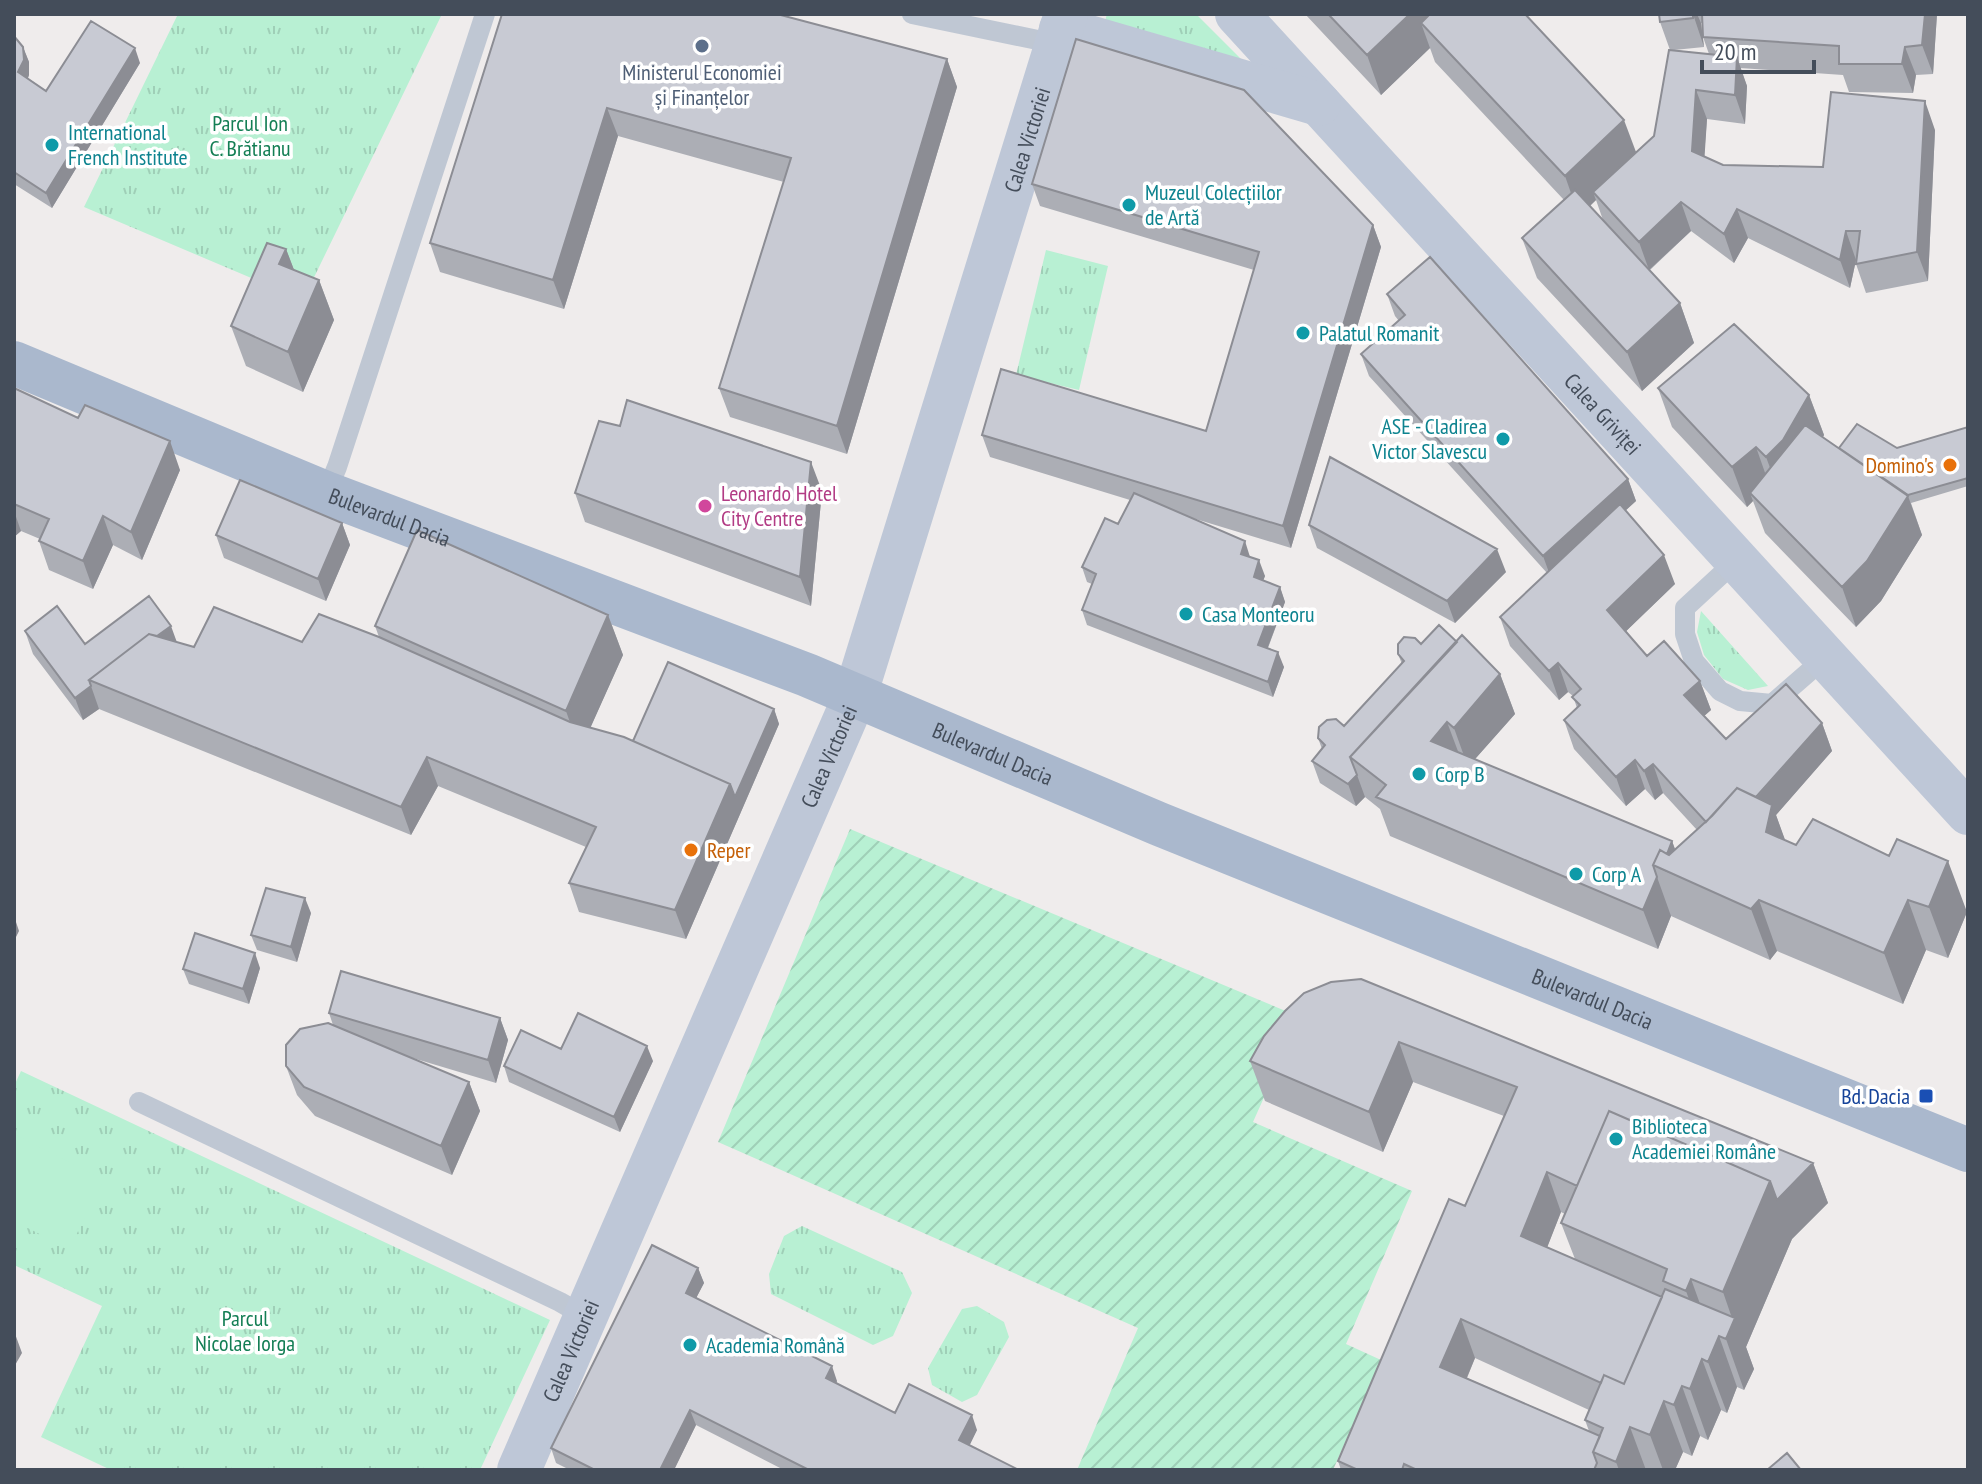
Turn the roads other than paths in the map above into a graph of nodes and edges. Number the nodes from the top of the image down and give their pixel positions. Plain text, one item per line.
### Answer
1 (485, 14) edge
2 (912, 14) edge
3 (1237, 14) edge
4 (1061, 29) edge
5 (1319, 104) junction
6 (14, 363) edge
7 (326, 493) junction
8 (1737, 560) junction
9 (1826, 657) junction
10 (855, 696) junction
11 (1904, 741) junction
12 (1968, 765) edge
13 (1968, 813) edge
14 (139, 1102) dead end
15 (1968, 1150) edge
16 (586, 1317) junction
17 (519, 1470) edge

1 - 7 lane
2 - 4 lane
3 - 5 main road, Calea Griviței
4 - 5 main road
4 - 10 main road, Calea Victoriei
5 - 8 main road, Calea Griviței
6 - 7 main road, Bulevardul Dacia
7 - 10 main road, Bulevardul Dacia
8 - 9 main road, Calea Griviței
8 - 9 lane
9 - 11 main road, Calea Griviței
10 - 15 main road, Bulevardul Dacia
10 - 16 main road, Calea Victoriei
11 - 12 main road
11 - 13 main road, Calea Griviței
14 - 16 lane
16 - 17 main road, Calea Victoriei

